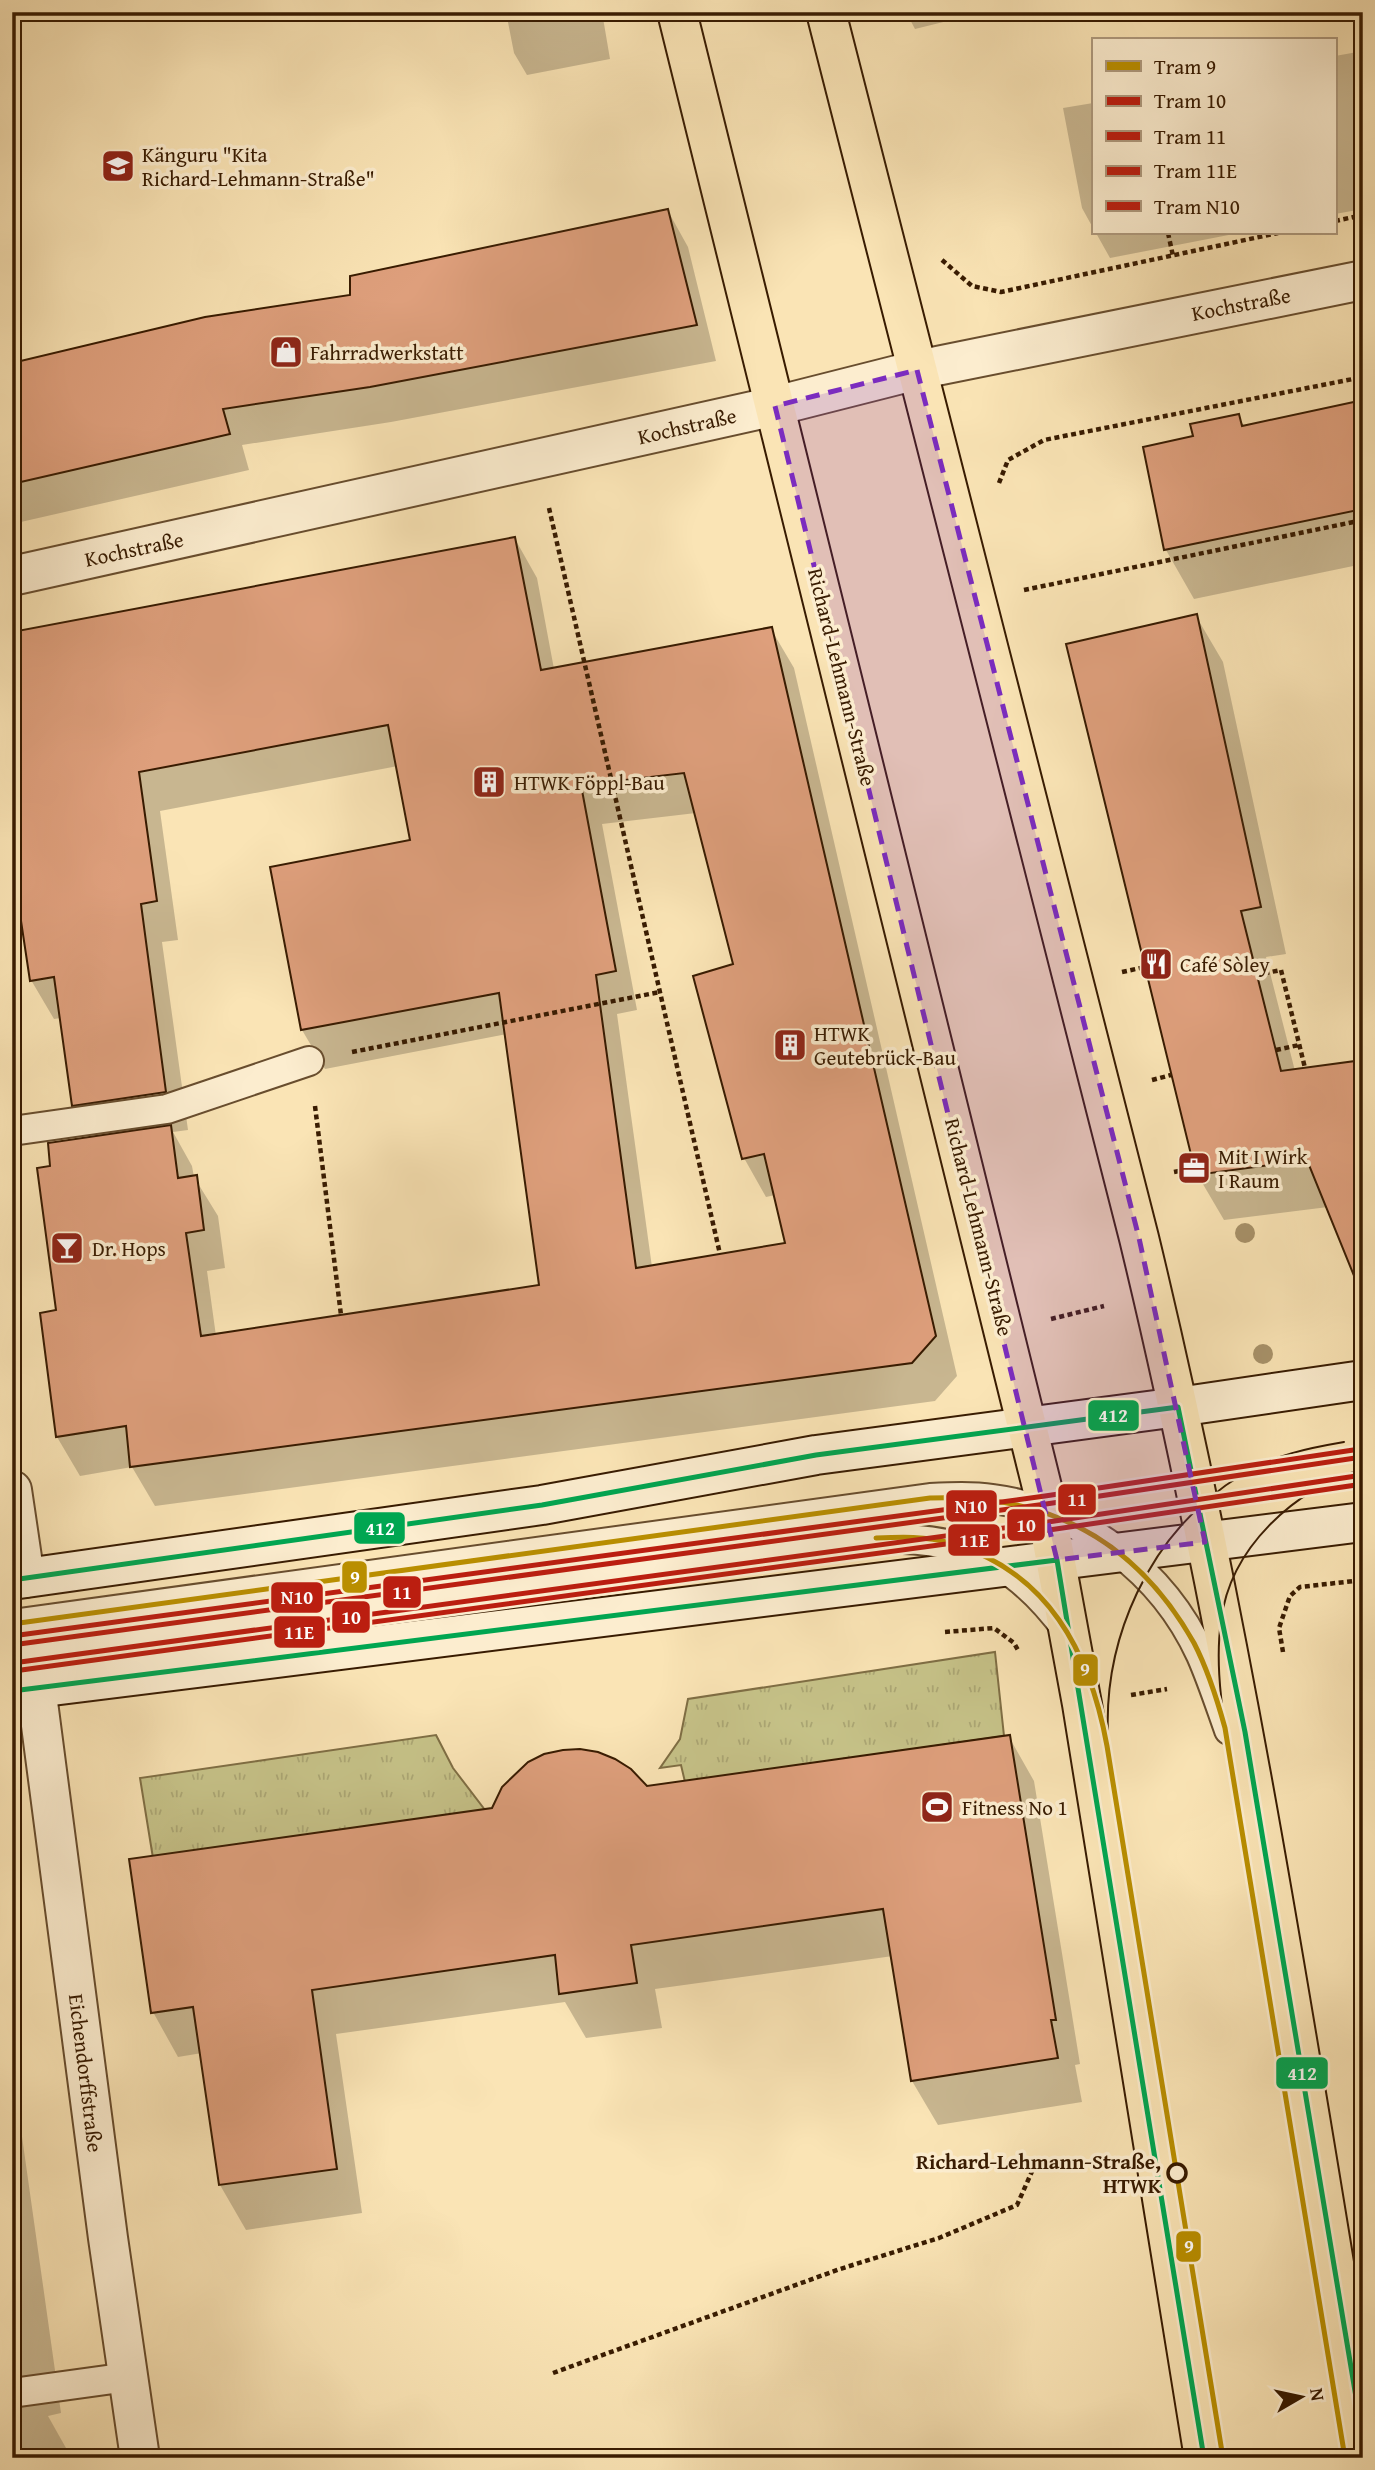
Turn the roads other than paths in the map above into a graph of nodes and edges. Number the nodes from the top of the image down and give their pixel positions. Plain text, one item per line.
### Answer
1 (677, 12) edge
2 (826, 12) edge
3 (1363, 280) edge
4 (917, 370) junction
5 (775, 406) junction
6 (12, 576) edge
7 (309, 1060) road end
8 (12, 1131) edge
9 (1363, 1380) edge
10 (1178, 1407) junction
11 (1029, 1427) junction
12 (12, 1490) edge
13 (1047, 1513) junction
14 (1363, 1522) edge
15 (1205, 1542) junction
16 (1121, 1552) junction
17 (1057, 1560) junction
18 (1003, 1568) junction
19 (19, 1579) edge
20 (12, 1624) edge
21 (1068, 1633) junction
22 (12, 1654) edge
23 (24, 1689) edge
24 (1259, 1817) junction
25 (128, 2376) junction
26 (12, 2393) edge
27 (1363, 2441) edge
28 (140, 2458) edge
29 (1204, 2458) edge

1 - 5 main road, Richard-Lehmann-Straße
2 - 4 main road
3 - 4 main road, Kochstraße
4 - 5 main road, Kochstraße
4 - 10 main road
5 - 6 main road, Kochstraße
5 - 11 main road, Richard-Lehmann-Straße
7 - 8 lane
9 - 10 main road
10 - 11 main road
10 - 15 main road
11 - 13 main road, Richard-Lehmann-Straße
11 - 19 main road
12 - 19 main road
13 - 16 lane
13 - 17 main road, Richard-Lehmann-Straße
13 - 20 lane
14 - 15 main road
15 - 16 main road
15 - 24 main road
16 - 17 main road
16 - 24 lane
17 - 18 main road
17 - 21 main road, Richard-Lehmann-Straße
18 - 21 lane
18 - 22 lane
18 - 23 main road
21 - 29 main road, Richard-Lehmann-Straße
23 - 25 main road, Eichendorffstraße
24 - 27 main road
25 - 26 lane
25 - 28 main road, Eichendorffstraße

